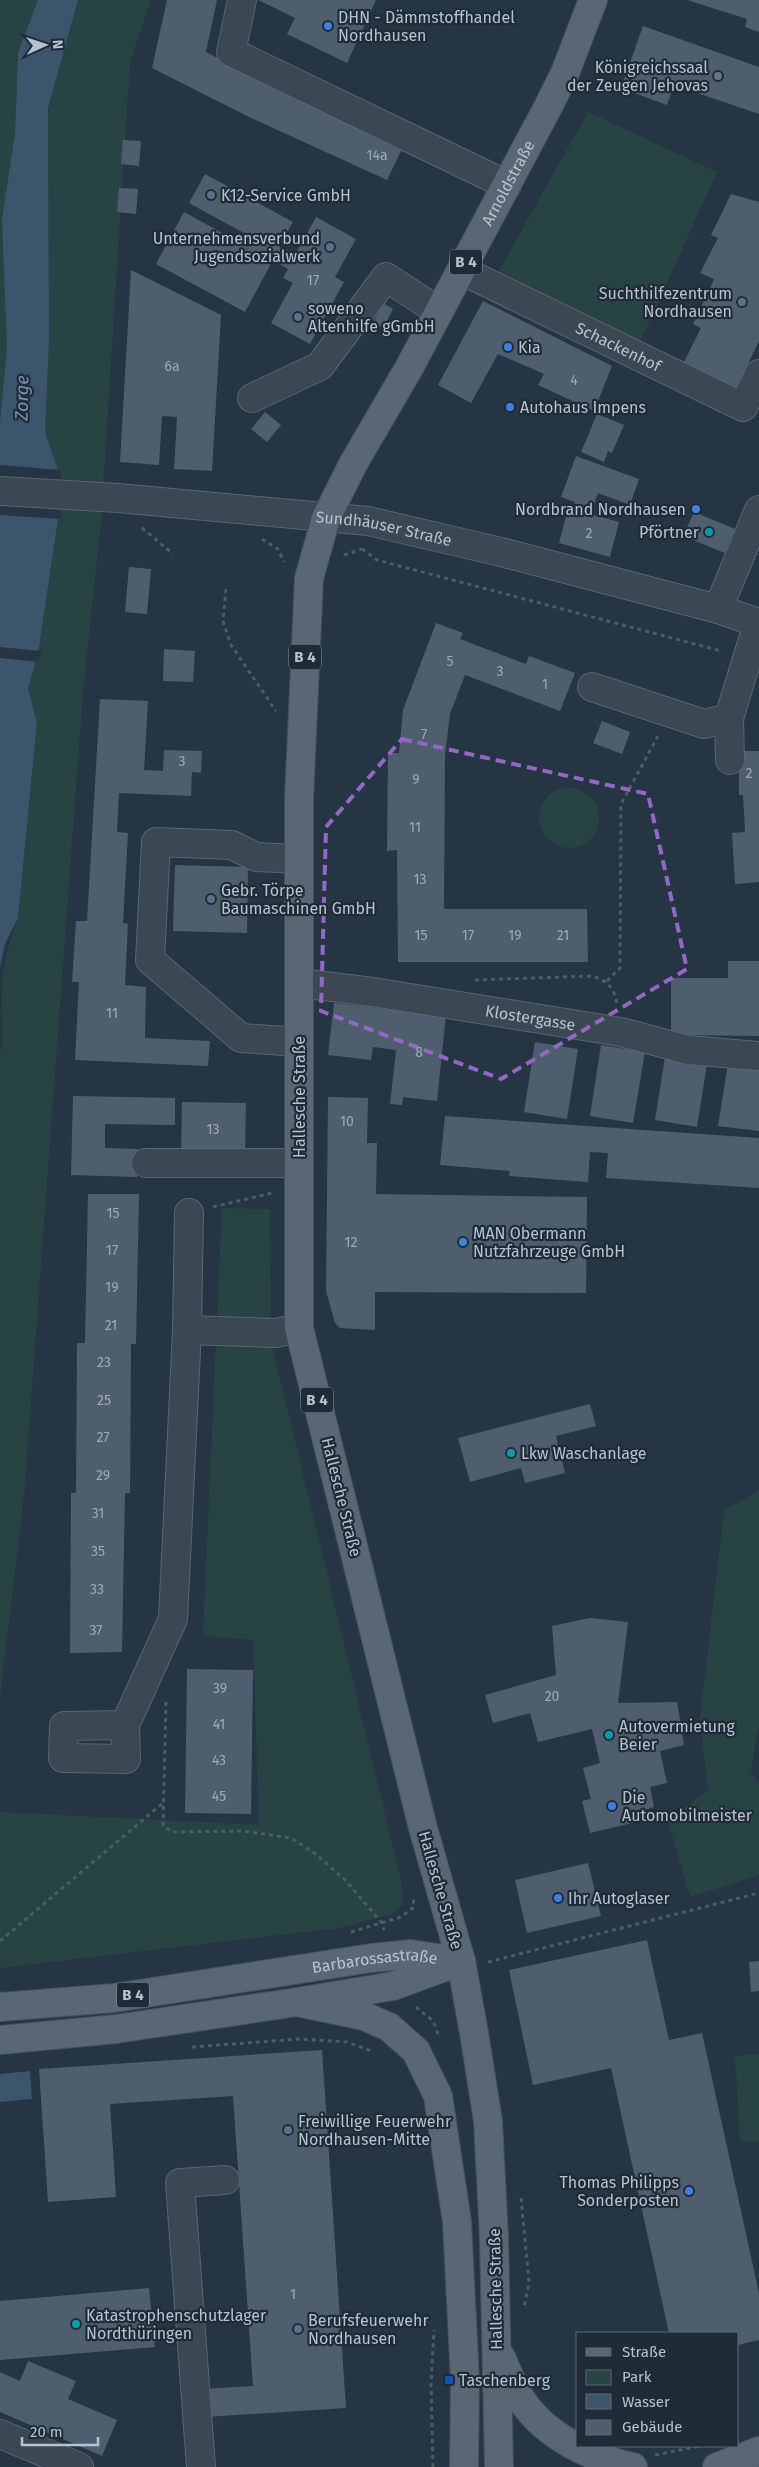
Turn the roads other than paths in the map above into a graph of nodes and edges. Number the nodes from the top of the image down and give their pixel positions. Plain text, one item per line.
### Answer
1 (242, 0) edge
2 (593, 0) edge
3 (507, 185) junction
4 (462, 270) junction
5 (438, 311) junction
6 (759, 374) edge
7 (252, 398) dead end
8 (0, 491) edge
9 (759, 510) edge
10 (326, 518) junction
11 (718, 609) junction
12 (758, 623) edge
13 (592, 687) dead end
14 (729, 718) junction
15 (730, 760) dead end
16 (299, 858) junction
17 (299, 983) junction
18 (299, 1042) junction
19 (759, 1056) edge
20 (298, 1162) junction
21 (146, 1163) dead end
22 (189, 1213) road end
23 (299, 1328) junction
24 (187, 1330) junction
25 (125, 1725) dead end
26 (472, 1962) junction
27 (297, 2002) junction
28 (0, 2007) edge
29 (0, 2040) edge
30 (225, 2180) dead end
31 (497, 2349) junction
32 (0, 2434) edge
33 (759, 2451) edge
34 (79, 2467) edge
35 (201, 2467) edge
36 (464, 2467) edge
37 (499, 2467) edge
38 (633, 2467) edge
39 (716, 2467) edge

1 - 3 street
2 - 3 main road, Arnoldstraße / B 4
3 - 4 main road, Arnoldstraße / B 4
4 - 5 main road, Arnoldstraße / B 4
4 - 6 street, Schackenhof
5 - 7 street
5 - 10 main road, Arnoldstraße / B 4
8 - 10 street, Sundhäuser Straße
9 - 11 street
10 - 11 street, Sundhäuser Straße
10 - 16 main road, Hallesche Straße / B 4
11 - 12 street, Sundhäuser Straße
12 - 14 street
13 - 14 street
14 - 15 street
16 - 17 main road, Hallesche Straße / B 4
16 - 18 street
17 - 18 main road, Hallesche Straße / B 4
17 - 19 street, Klostergasse
18 - 20 main road, Hallesche Straße / B 4
20 - 21 street
20 - 23 main road, Hallesche Straße / B 4
22 - 24 street
23 - 24 street
23 - 26 main road, Hallesche Straße / B 4
24 - 25 street
26 - 27 main road, Barbarossastraße / B 4
26 - 28 main road, Barbarossastraße / B 4
26 - 31 main road, Hallesche Straße
27 - 29 main road, Barbarossastraße / B 4
27 - 36 main road, Hallesche Straße
30 - 35 street
31 - 37 main road, Hallesche Straße
31 - 38 main road
32 - 34 street
33 - 39 main road

